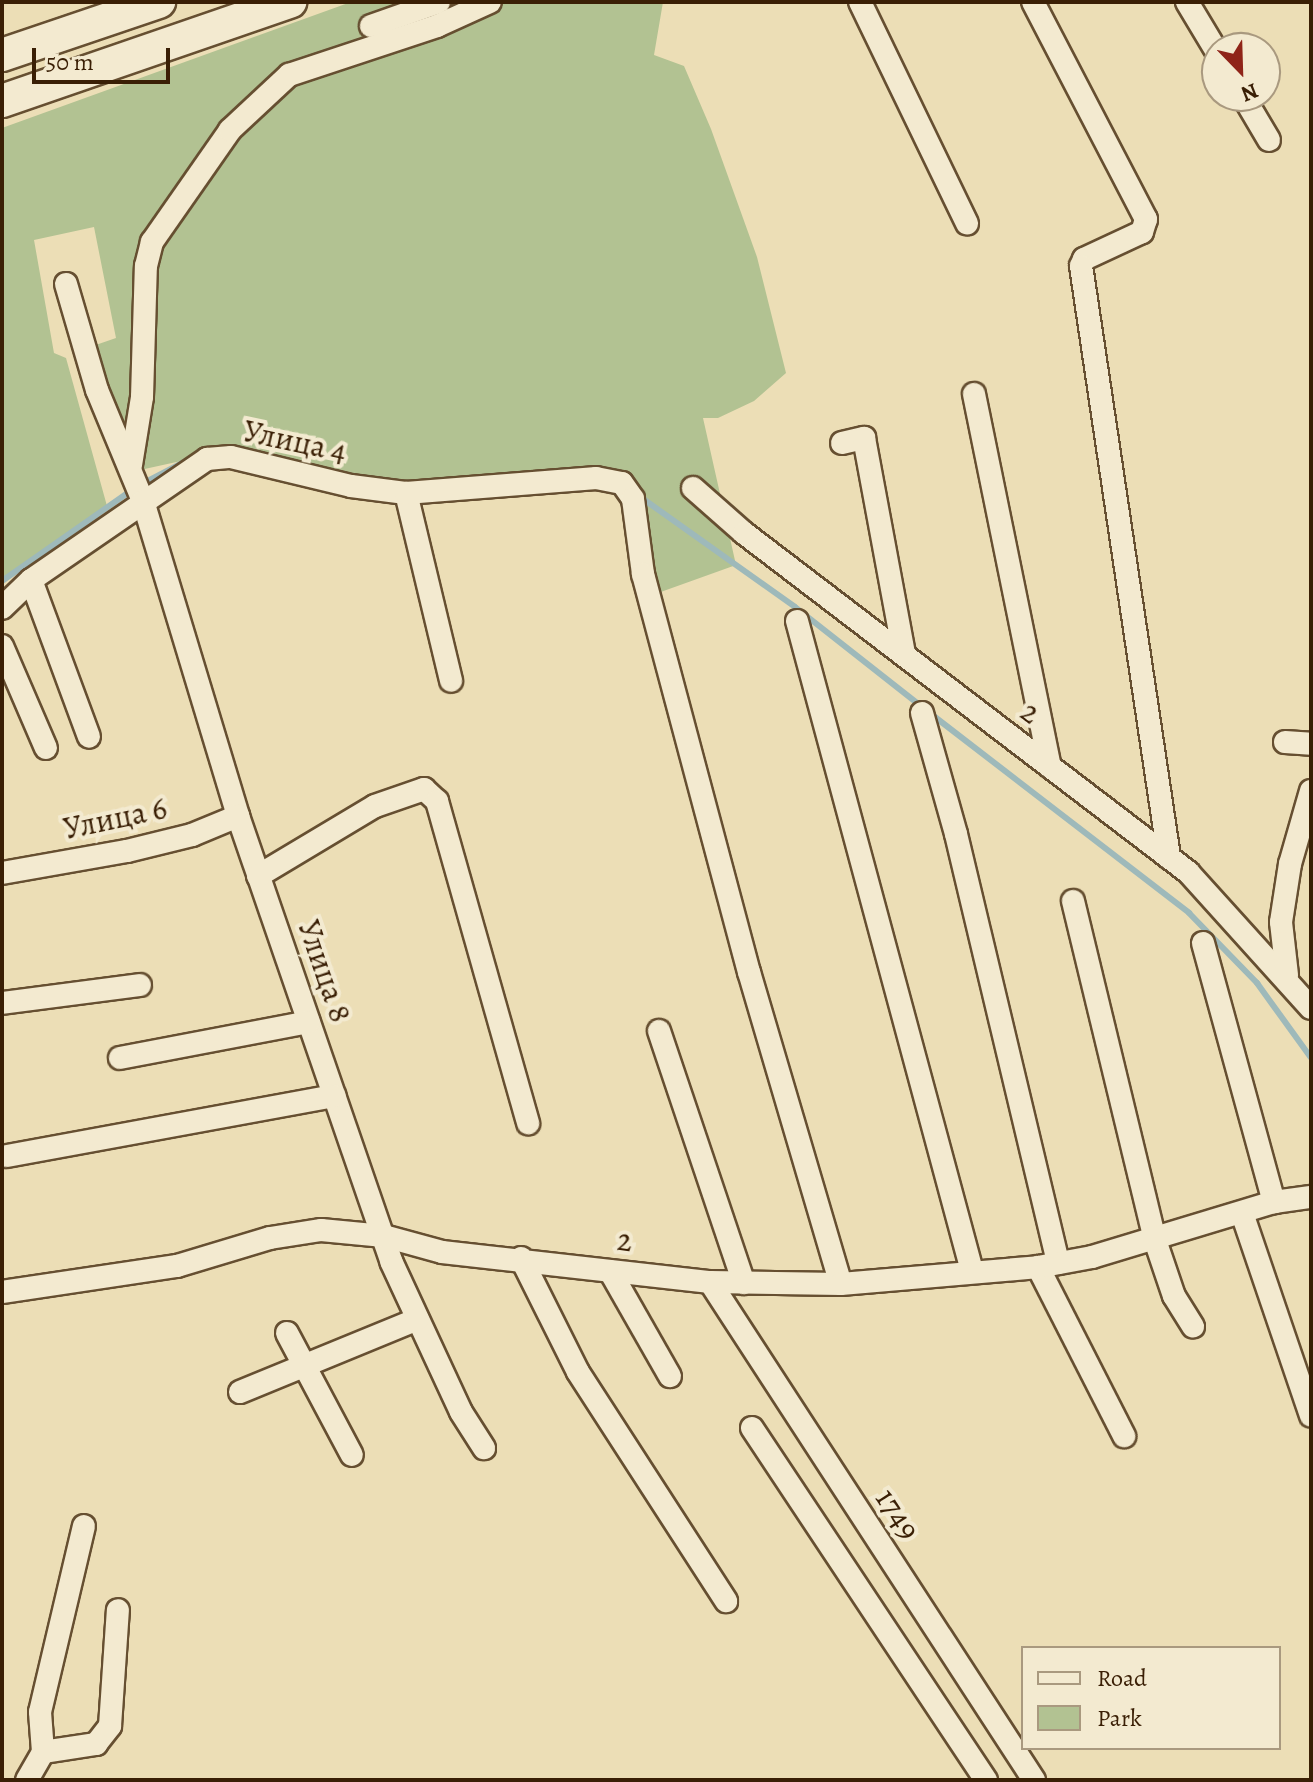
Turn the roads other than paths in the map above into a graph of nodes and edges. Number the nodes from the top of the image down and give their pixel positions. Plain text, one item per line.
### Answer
1 (159, 2) edge
2 (290, 2) edge
3 (439, 2) edge
4 (490, 2) edge
5 (860, 2) edge
6 (1033, 2) edge
7 (1187, 2) edge
8 (371, 26) dead end
9 (1205, 32) edge
10 (2, 55) edge
11 (2, 101) edge
12 (1252, 112) edge
13 (1269, 140) dead end
14 (967, 223) dead end
15 (66, 284) dead end
16 (974, 394) dead end
17 (842, 443) dead end
18 (131, 465) junction
19 (693, 488) dead end
20 (406, 493) junction
21 (143, 501) junction
22 (31, 580) junction
23 (2, 608) edge
24 (797, 621) dead end
25 (2, 646) edge
26 (904, 653) junction
27 (451, 681) dead end
28 (922, 713) dead end
29 (89, 737) dead end
30 (1285, 742) dead end
31 (1311, 744) edge
32 (46, 748) dead end
33 (1050, 766) junction
34 (1311, 791) edge
35 (238, 816) junction
36 (1169, 857) junction
37 (2, 873) edge
38 (258, 876) junction
39 (1073, 901) dead end
40 (1203, 943) dead end
41 (1287, 976) junction
42 (140, 985) dead end
43 (2, 1003) edge
44 (1311, 1008) edge
45 (309, 1022) junction
46 (659, 1031) dead end
47 (120, 1058) dead end
48 (335, 1096) junction
49 (528, 1123) dead end
50 (7, 1156) dead end
51 (1311, 1197) edge
52 (1274, 1202) junction
53 (1242, 1213) junction
54 (384, 1236) junction
55 (1154, 1237) junction
56 (521, 1258) junction
57 (1048, 1265) junction
58 (610, 1271) junction
59 (972, 1271) junction
60 (710, 1282) junction
61 (744, 1283) junction
62 (841, 1284) junction
63 (2, 1292) edge
64 (418, 1319) junction
65 (1193, 1326) dead end
66 (287, 1333) dead end
67 (308, 1366) junction
68 (670, 1376) dead end
69 (240, 1392) dead end
70 (1311, 1416) edge
71 (752, 1428) dead end
72 (1124, 1436) dead end
73 (484, 1448) dead end
74 (352, 1455) dead end
75 (84, 1526) dead end
76 (726, 1601) dead end
77 (118, 1610) dead end
78 (43, 1752) junction
79 (27, 1780) edge
80 (986, 1780) edge
81 (1034, 1780) edge

1 - 10 street
2 - 11 street
3 - 8 street
4 - 18 street
5 - 14 street
6 - 36 street
7 - 9 street
12 - 13 street
15 - 18 street, Улица 8
16 - 33 street
17 - 26 street
18 - 21 street, Улица 8
19 - 26 street, 2
20 - 21 street, Улица 4
20 - 27 street
20 - 62 street, Улица 4
21 - 22 street, Улица 4
21 - 35 street, Улица 8
22 - 23 street, Улица 4
22 - 29 street
24 - 59 street
25 - 32 street
26 - 33 street, 2
28 - 57 street
30 - 31 street
33 - 36 street, 2
34 - 41 street
35 - 37 street, Улица 6
35 - 38 street, Улица 8
36 - 41 street, 2
38 - 45 street, Улица 8
38 - 49 street
39 - 55 street
40 - 52 street
41 - 44 street, 2
42 - 43 street
45 - 47 street
45 - 48 street, Улица 8
46 - 61 street
48 - 50 street
48 - 54 street, Улица 8
51 - 52 street, 2
52 - 53 street, 2
53 - 55 street, 2
53 - 70 street
54 - 56 street, 2
54 - 63 street, 2
54 - 64 street, Улица 8
55 - 57 street, 2
55 - 65 street
56 - 58 street, 2
56 - 76 street
57 - 59 street, 2
57 - 72 street
58 - 60 street, 2
58 - 68 street
59 - 62 street, 2
60 - 61 street, 2
60 - 81 street, 1749
61 - 62 street, 2
64 - 67 street
64 - 73 street, Улица 8
66 - 67 street
67 - 69 street
67 - 74 street
71 - 80 street
75 - 78 street
77 - 78 street
78 - 79 street

